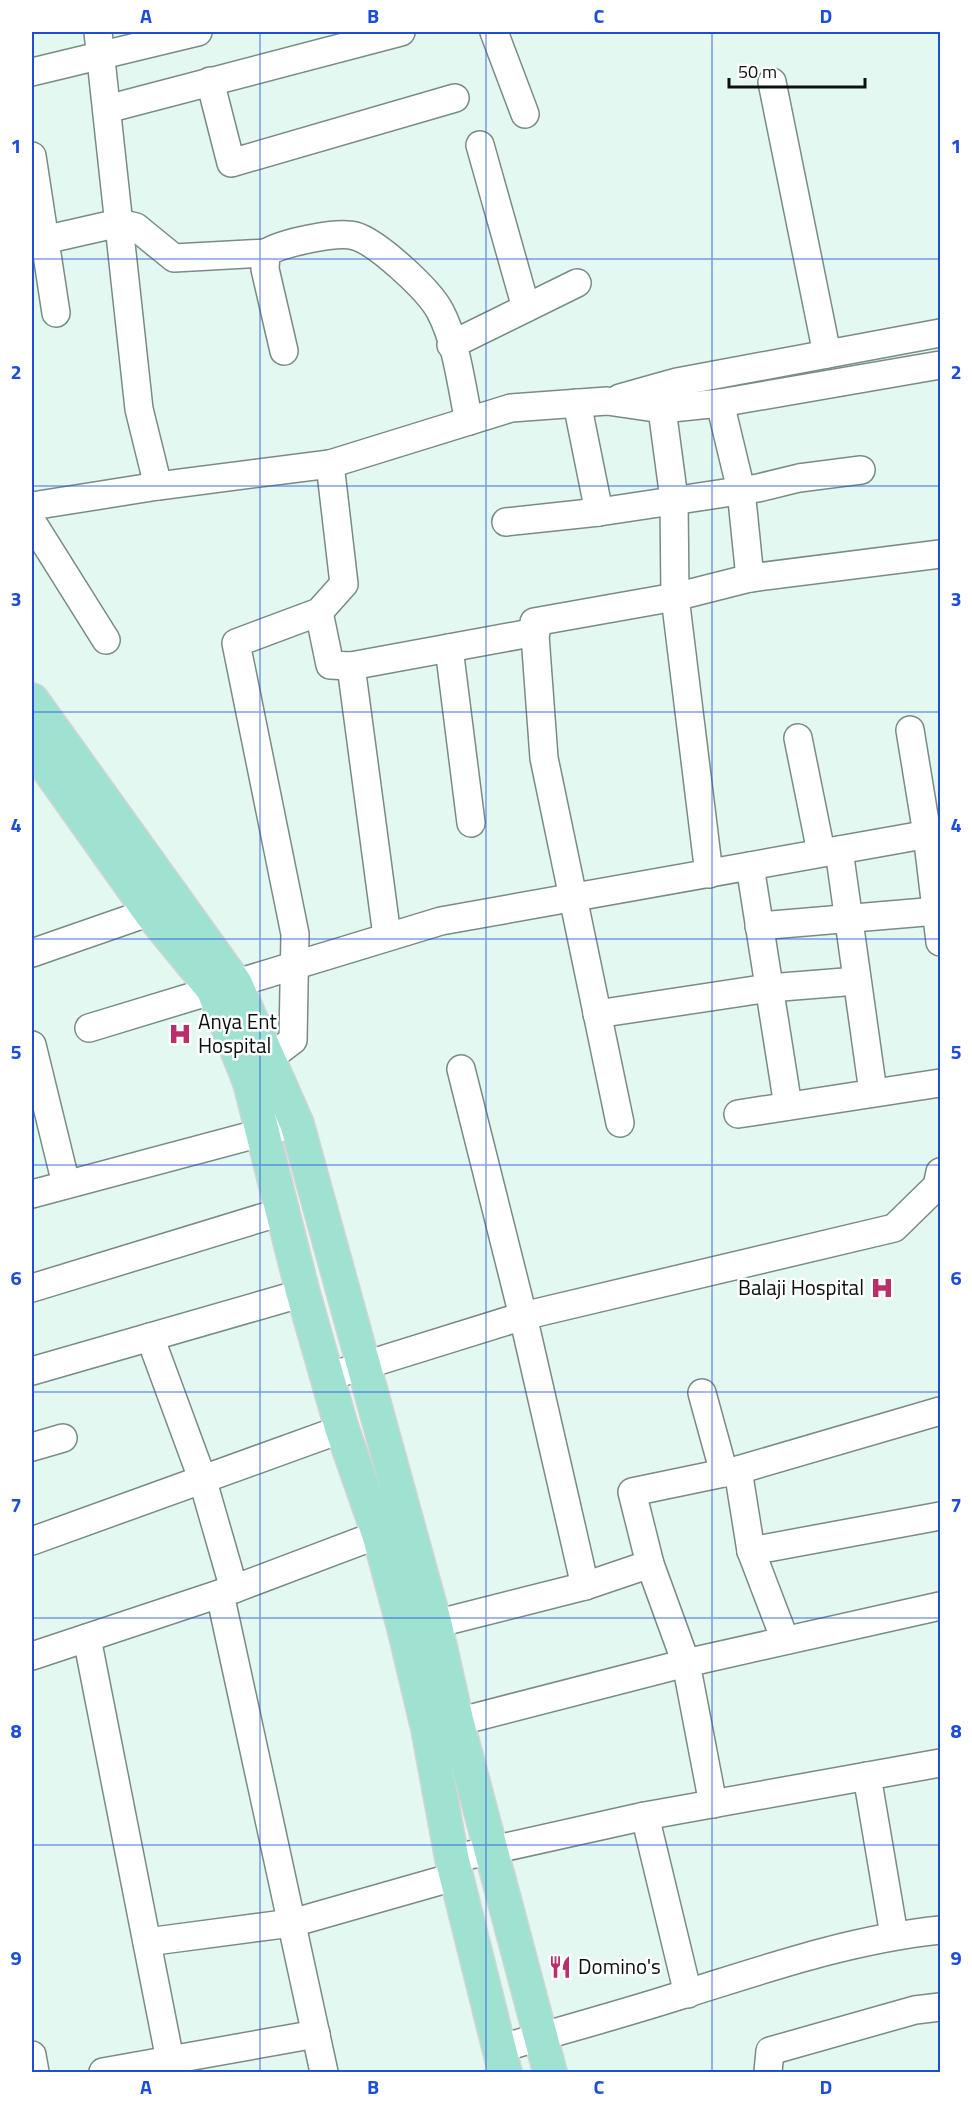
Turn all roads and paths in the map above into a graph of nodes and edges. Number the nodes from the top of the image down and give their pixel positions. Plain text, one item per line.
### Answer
1 (197, 32) edge
2 (401, 32) edge
3 (494, 32) edge
4 (100, 44) edge
5 (32, 72) edge
6 (210, 81) junction
7 (772, 82) dead end
8 (455, 98) dead end
9 (107, 109) junction
10 (525, 114) dead end
11 (480, 145) dead end
12 (32, 156) edge
13 (119, 223) junction
14 (44, 240) junction
15 (267, 253) junction
16 (577, 283) dead end
17 (526, 308) junction
18 (56, 313) dead end
19 (940, 333) edge
20 (451, 345) junction
21 (284, 351) dead end
22 (827, 354) junction
23 (940, 365) edge
24 (607, 402) junction
25 (577, 403) junction
26 (720, 403) junction
27 (662, 409) junction
28 (469, 421) junction
29 (330, 464) junction
30 (861, 470) dead end
31 (158, 486) junction
32 (741, 490) junction
33 (674, 499) junction
34 (32, 506) edge
35 (599, 512) junction
36 (32, 522) edge
37 (506, 522) dead end
38 (940, 554) edge
39 (750, 578) junction
40 (675, 597) junction
41 (319, 612) junction
42 (536, 632) junction
43 (106, 640) dead end
44 (448, 648) junction
45 (351, 666) junction
46 (32, 700) edge
47 (910, 730) dead end
48 (798, 738) dead end
49 (35, 757) edge
50 (471, 823) dead end
51 (934, 833) edge
52 (830, 851) junction
53 (750, 866) junction
54 (709, 874) junction
55 (573, 898) junction
56 (937, 911) junction
57 (150, 912) junction
58 (848, 917) junction
59 (759, 926) junction
60 (387, 936) junction
61 (940, 942) edge
62 (32, 953) edge
63 (297, 965) junction
64 (857, 981) junction
65 (224, 986) junction
66 (769, 988) junction
67 (597, 1014) junction
68 (88, 1028) dead end
69 (32, 1045) edge
70 (256, 1064) junction
71 (461, 1069) dead end
72 (940, 1083) edge
73 (873, 1092) junction
74 (788, 1107) junction
75 (738, 1114) dead end
76 (620, 1123) dead end
77 (297, 1124) junction
78 (263, 1131) junction
79 (66, 1184) junction
80 (939, 1187) edge
81 (32, 1194) edge
82 (284, 1211) junction
83 (32, 1287) edge
84 (303, 1293) junction
85 (523, 1316) junction
86 (150, 1338) junction
87 (363, 1366) junction
88 (32, 1371) edge
89 (327, 1377) junction
90 (702, 1393) dead end
91 (940, 1411) edge
92 (342, 1429) junction
93 (63, 1438) dead end
94 (32, 1447) edge
95 (731, 1472) junction
96 (202, 1478) junction
97 (940, 1516) edge
98 (394, 1529) junction
99 (32, 1541) edge
100 (751, 1551) junction
101 (650, 1564) junction
102 (585, 1586) junction
103 (227, 1591) junction
104 (940, 1606) edge
105 (435, 1624) junction
106 (87, 1638) junction
107 (785, 1640) junction
108 (32, 1656) edge
109 (686, 1663) junction
110 (457, 1722) junction
111 (940, 1763) edge
112 (867, 1776) junction
113 (712, 1804) junction
114 (645, 1816) junction
115 (492, 1850) junction
116 (455, 1868) junction
117 (292, 1923) junction
118 (940, 1930) edge
119 (894, 1935) junction
120 (147, 1942) junction
121 (688, 1994) junction
122 (940, 2007) edge
123 (316, 2034) junction
124 (540, 2037) junction
125 (32, 2055) edge
126 (170, 2060) junction
127 (502, 2061) edge
128 (35, 2073) edge
129 (103, 2073) edge
130 (324, 2073) edge
131 (550, 2073) edge
132 (768, 2073) edge

1 - 4 street
2 - 6 street
3 - 10 street
4 - 5 street
4 - 9 street
6 - 8 street
6 - 9 street
7 - 22 street
9 - 13 street
11 - 17 street
12 - 14 street
13 - 14 street
13 - 15 street
13 - 31 street
14 - 18 street
15 - 20 street
15 - 21 street
16 - 17 street
17 - 20 street
19 - 22 street
20 - 28 street
22 - 24 street
23 - 26 street
24 - 25 street
24 - 27 street
25 - 28 street
25 - 35 street
26 - 27 street
26 - 32 street
27 - 33 street
28 - 29 street
29 - 31 street
29 - 41 street
30 - 32 street
31 - 34 street
32 - 33 street
32 - 39 street
33 - 35 street
33 - 40 street
35 - 37 street
36 - 43 street
38 - 39 street
39 - 40 street
40 - 42 street
40 - 54 street
41 - 45 street
41 - 63 street
42 - 44 street
42 - 55 street
44 - 45 street
44 - 50 street
45 - 60 street
46 - 65 main road
47 - 51 street
48 - 52 street
49 - 57 main road
51 - 52 street
51 - 56 street
52 - 53 street
52 - 58 street
53 - 54 street
53 - 59 street
54 - 55 street
55 - 60 street
55 - 67 street
56 - 58 street
56 - 61 street
57 - 62 street
57 - 65 main road
58 - 59 street
58 - 64 street
59 - 66 street
60 - 63 street
63 - 65 street
63 - 70 street
64 - 66 street
64 - 73 street
65 - 68 street
65 - 70 main road
66 - 67 street
66 - 74 street
67 - 76 street
69 - 79 street
70 - 77 main road
70 - 78 main road
71 - 85 street
72 - 73 street
73 - 74 street
74 - 75 street
77 - 78 street
77 - 87 main road
78 - 79 street
78 - 82 main road
79 - 81 street
80 - 85 street
82 - 83 street
82 - 84 main road
84 - 86 street
84 - 89 main road
85 - 87 street
85 - 102 street
86 - 88 street
86 - 96 street
87 - 89 street
87 - 98 main road
89 - 92 main road
90 - 95 street
91 - 95 street
92 - 96 street
92 - 98 main road
93 - 94 street
95 - 100 street
95 - 101 street
96 - 99 street
96 - 103 street
97 - 100 street
98 - 103 street
98 - 105 main road
98 - 116 main road
100 - 107 street
101 - 102 street
101 - 109 street
102 - 105 street
103 - 106 street
103 - 117 street
104 - 107 street
105 - 110 main road
106 - 108 street
106 - 120 street
107 - 109 street
109 - 110 street
109 - 113 street
110 - 115 main road
111 - 112 street
112 - 113 street
112 - 119 street
113 - 114 street
114 - 115 street
114 - 121 street
115 - 116 street
115 - 124 main road
116 - 117 street
116 - 127 main road
117 - 120 street
117 - 123 street
118 - 119 street
119 - 121 street
120 - 126 street
121 - 124 street
122 - 132 street
123 - 126 street
123 - 130 street
124 - 127 street
124 - 131 main road
125 - 128 street
126 - 129 street

